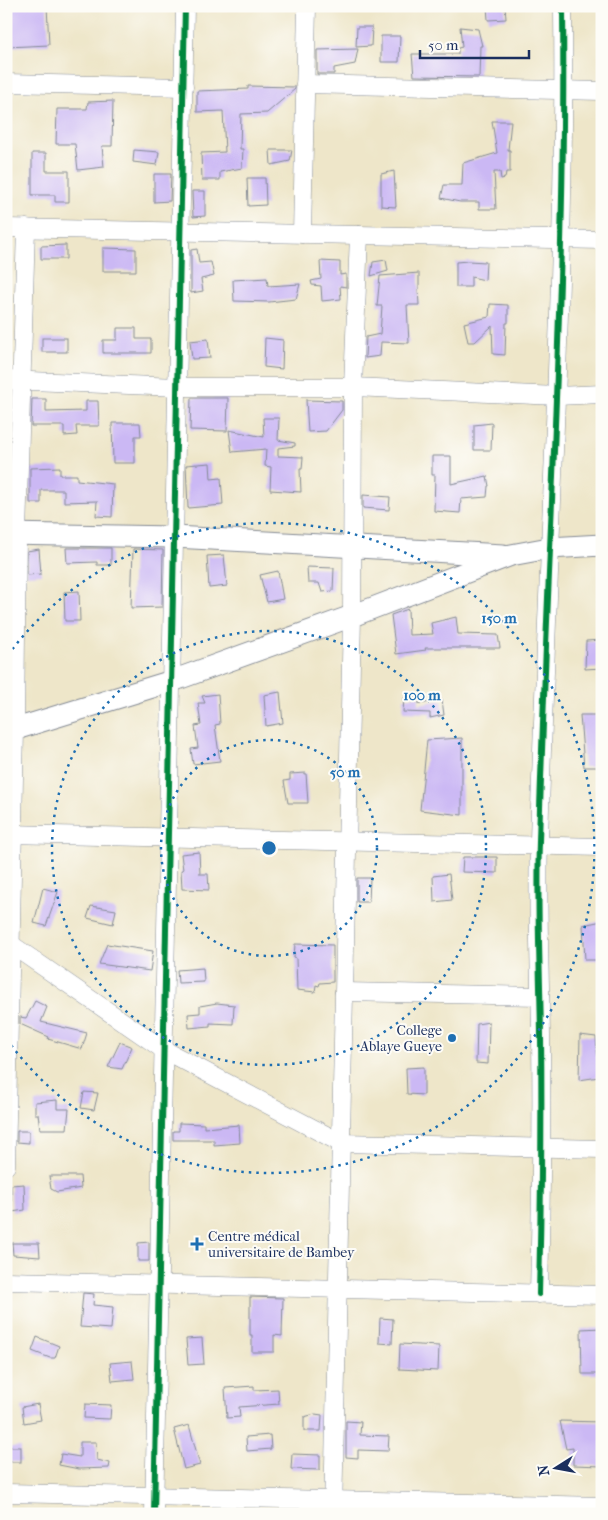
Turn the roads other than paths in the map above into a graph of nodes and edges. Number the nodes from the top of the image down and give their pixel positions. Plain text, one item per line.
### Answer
1 (185, 6) edge
2 (308, 6) edge
3 (563, 6) edge
4 (6, 83) edge
5 (305, 84) junction
6 (184, 87) junction
7 (564, 90) junction
8 (602, 91) edge
9 (6, 228) edge
10 (26, 228) junction
11 (181, 232) junction
12 (302, 234) junction
13 (359, 235) junction
14 (561, 240) junction
15 (602, 240) edge
16 (14, 380) edge
17 (178, 386) junction
18 (353, 387) junction
19 (602, 394) edge
20 (557, 396) junction
21 (12, 534) edge
22 (174, 537) junction
23 (602, 545) edge
24 (352, 548) junction
25 (549, 548) junction
26 (511, 555) junction
27 (352, 616) junction
28 (172, 681) junction
29 (11, 730) edge
30 (10, 834) edge
31 (168, 837) junction
32 (347, 841) junction
33 (539, 845) junction
34 (602, 847) edge
35 (9, 942) edge
36 (344, 992) junction
37 (540, 996) junction
38 (164, 1050) junction
39 (7, 1061) edge
40 (341, 1142) junction
41 (542, 1147) junction
42 (602, 1148) edge
43 (6, 1166) edge
44 (6, 1281) edge
45 (159, 1284) junction
46 (338, 1289) junction
47 (539, 1294) junction
48 (602, 1295) edge
49 (6, 1493) edge
50 (155, 1496) junction
51 (602, 1506) edge
52 (333, 1507) edge
53 (505, 1509) edge
54 (154, 1514) edge

1 - 6 street
2 - 5 street
3 - 7 street
4 - 6 street
5 - 7 street
5 - 12 street
6 - 11 street
7 - 8 street
7 - 14 street
9 - 10 street
10 - 11 street
10 - 16 street
11 - 12 street
11 - 17 street
12 - 13 street
13 - 14 street
13 - 18 street
14 - 15 street
14 - 20 street
16 - 17 street
16 - 21 street
17 - 18 street
17 - 22 street
18 - 20 street
18 - 24 street
19 - 20 street
20 - 25 street
21 - 22 main road
21 - 29 street
22 - 24 main road
22 - 28 street
23 - 25 main road
24 - 26 main road
24 - 27 street
25 - 26 main road
25 - 33 street
26 - 27 main road
27 - 28 main road
27 - 32 street
28 - 29 main road
28 - 31 street
29 - 30 street
30 - 31 street
30 - 35 street
31 - 32 street
31 - 38 street
32 - 33 street
32 - 36 street
33 - 34 street
33 - 37 street
35 - 38 street
35 - 39 street
36 - 37 street
36 - 40 street
37 - 41 street
38 - 40 street
38 - 45 street
39 - 43 street
40 - 41 street
40 - 46 street
41 - 42 street
41 - 47 street
44 - 45 street
45 - 46 street
45 - 50 street
46 - 47 street
46 - 52 street
47 - 48 street
49 - 50 street
50 - 52 street
50 - 54 street
51 - 53 street
52 - 53 street

